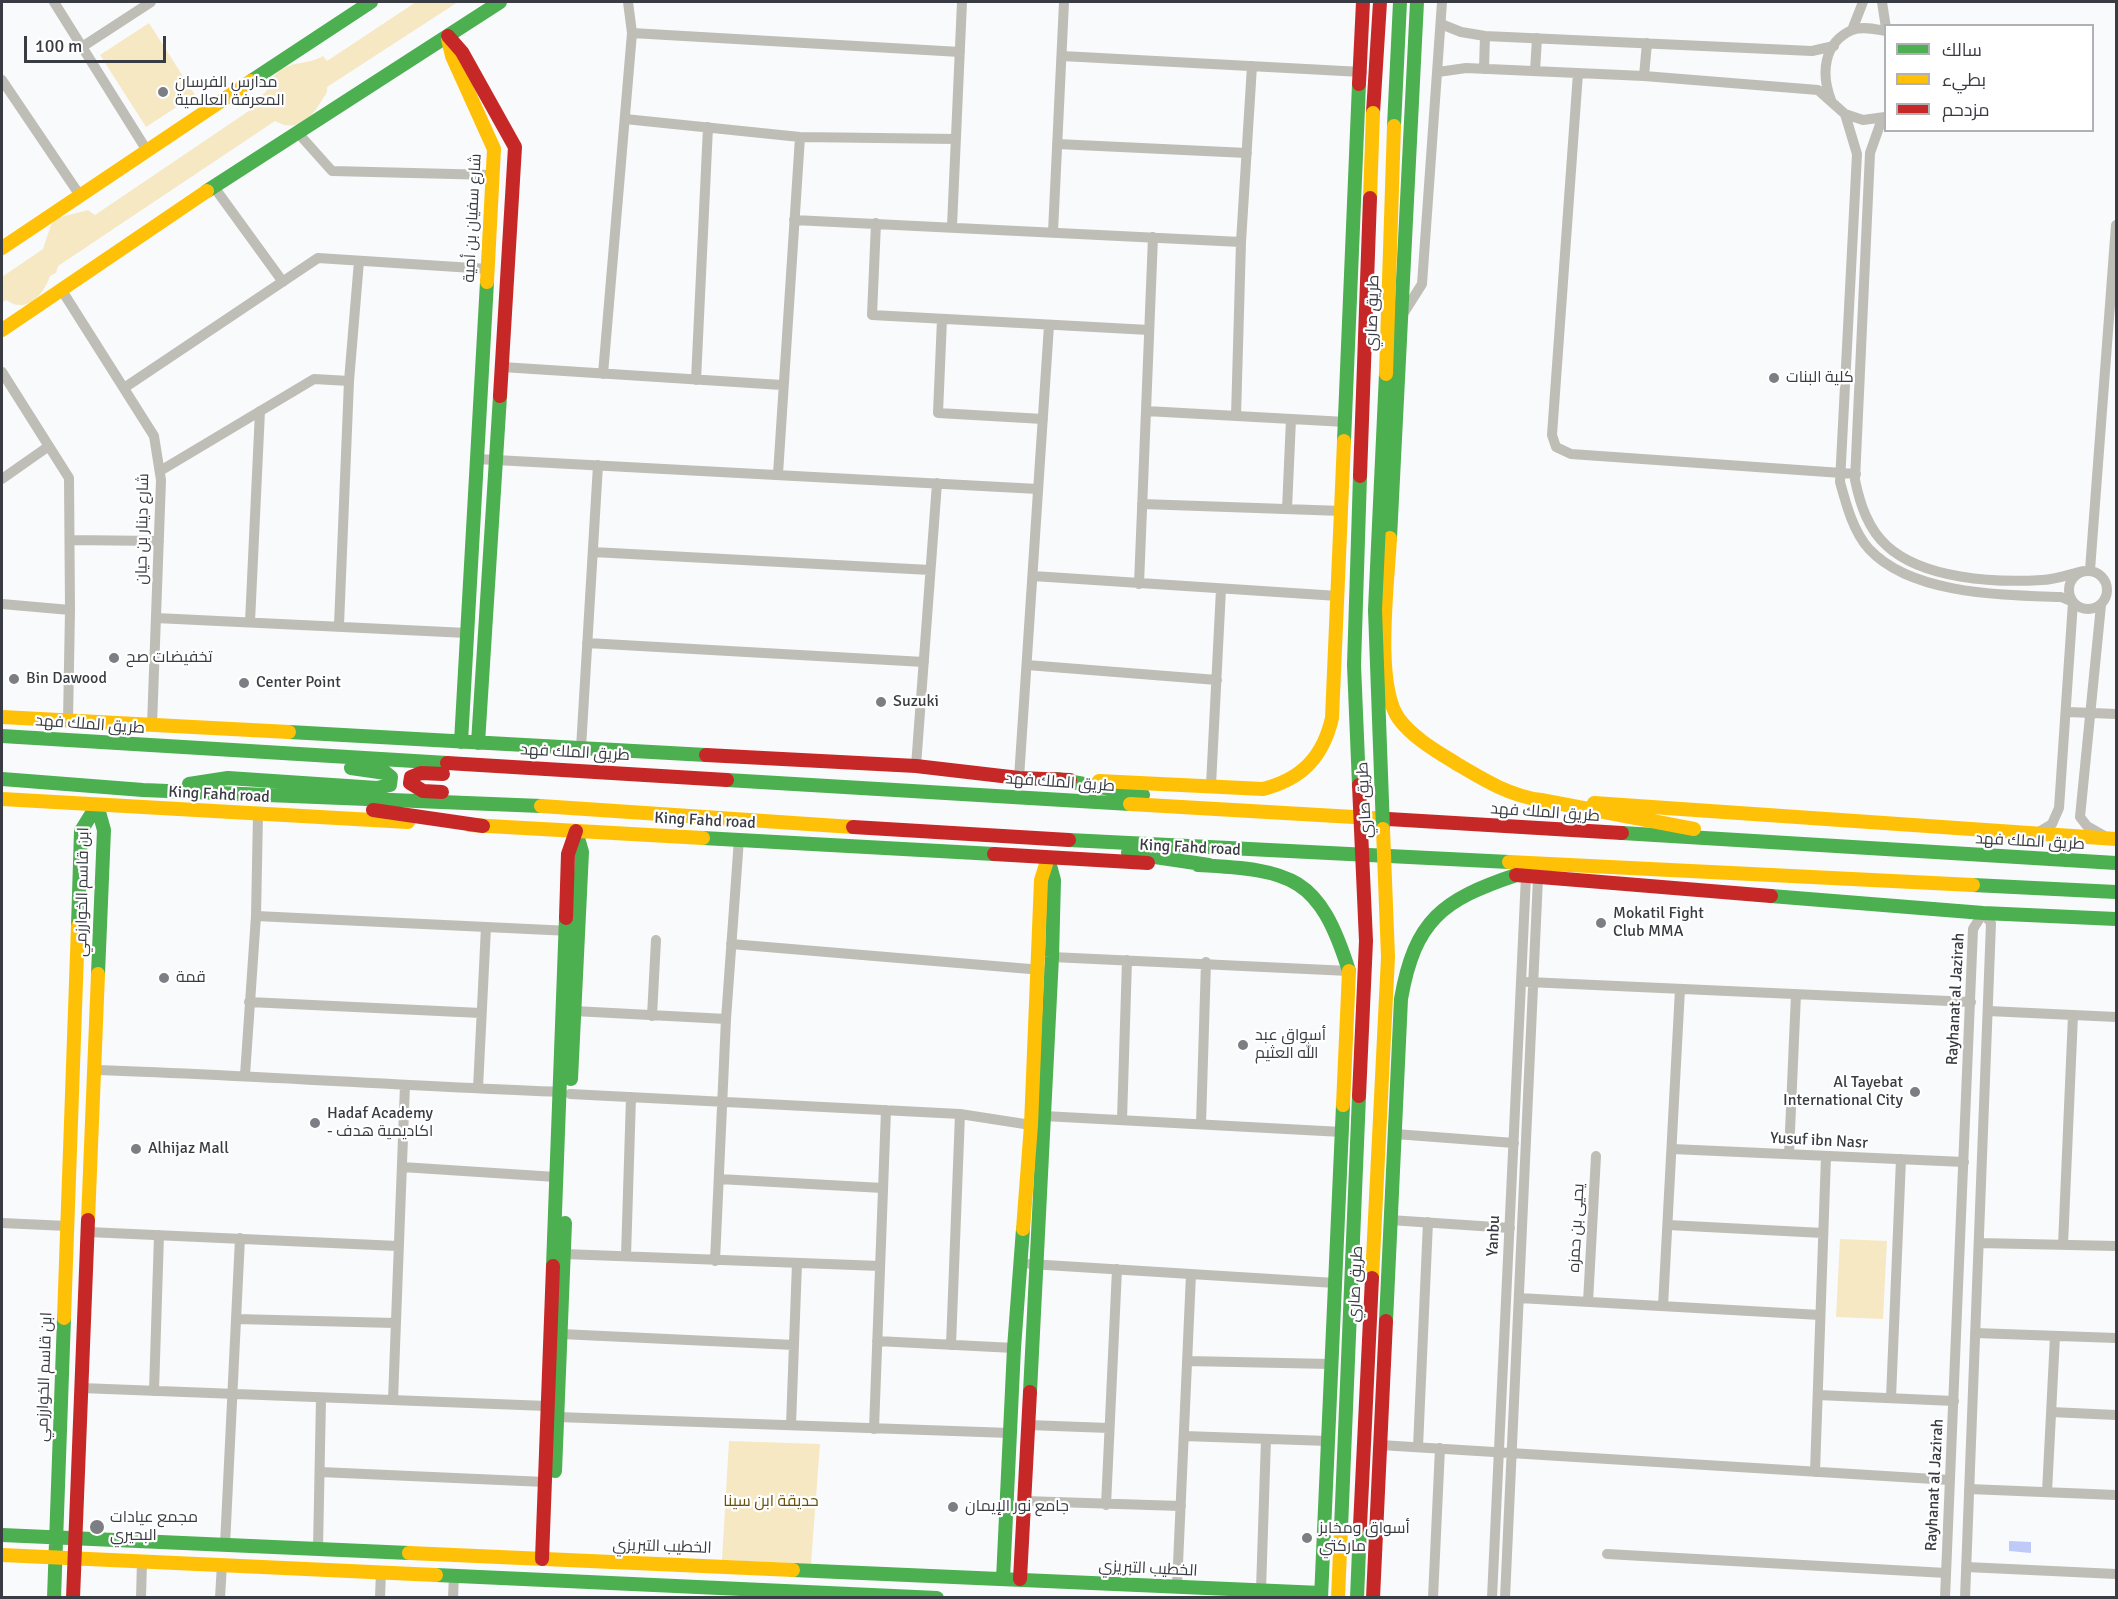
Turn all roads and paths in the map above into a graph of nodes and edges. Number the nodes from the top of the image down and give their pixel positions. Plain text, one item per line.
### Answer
1 (54, 2) edge
2 (151, 2) edge
3 (371, 2) edge
4 (500, 2) edge
5 (628, 2) edge
6 (962, 2) edge
7 (1064, 2) edge
8 (1363, 2) edge
9 (1373, 2) edge
10 (1380, 2) edge
11 (1400, 2) edge
12 (1416, 2) edge
13 (1442, 2) edge
14 (1863, 2) edge
15 (1882, 2) edge
16 (1441, 24) junction
17 (1885, 24) edge
18 (1852, 30) junction
19 (1884, 30) edge
20 (632, 33) junction
21 (447, 36) junction
22 (1485, 36) junction
23 (1537, 38) junction
24 (1647, 43) junction
25 (1834, 46) junction
26 (82, 47) junction
27 (960, 52) junction
28 (1062, 56) junction
29 (1252, 66) junction
30 (1484, 69) junction
31 (1535, 71) junction
32 (1362, 72) junction
33 (1438, 72) junction
34 (1578, 73) junction
35 (1644, 76) junction
36 (2, 80) edge
37 (5, 95) edge
38 (1831, 100) junction
39 (1373, 113) junction
40 (1845, 114) junction
41 (1884, 118) edge
42 (625, 119) junction
43 (708, 127) junction
44 (298, 134) junction
45 (800, 137) junction
46 (956, 139) junction
47 (1057, 144) junction
48 (146, 149) junction
49 (1247, 153) junction
50 (493, 175) junction
51 (214, 187) junction
52 (79, 194) junction
53 (794, 220) junction
54 (876, 223) junction
55 (2116, 225) edge
56 (952, 226) junction
57 (1053, 232) junction
58 (1153, 237) junction
59 (1241, 242) junction
60 (2, 248) edge
61 (359, 261) junction
62 (488, 269) junction
63 (283, 282) junction
64 (61, 289) junction
65 (1850, 289) junction
66 (1866, 290) junction
67 (1401, 317) junction
68 (942, 319) junction
69 (1049, 325) junction
70 (2, 330) edge
71 (1149, 330) junction
72 (502, 367) junction
73 (2, 372) edge
74 (603, 374) junction
75 (696, 380) junction
76 (349, 381) junction
77 (782, 385) junction
78 (124, 388) junction
79 (260, 411) junction
80 (1146, 411) junction
81 (1236, 416) junction
82 (1043, 419) junction
83 (1291, 419) junction
84 (1346, 422) junction
85 (49, 446) junction
86 (477, 459) junction
87 (496, 459) junction
88 (598, 465) junction
89 (160, 471) junction
90 (778, 474) junction
91 (1840, 474) junction
92 (1856, 474) junction
93 (2, 479) edge
94 (937, 483) junction
95 (1038, 489) junction
96 (1142, 504) junction
97 (1287, 509) junction
98 (1342, 510) junction
99 (70, 540) junction
100 (159, 541) junction
101 (593, 552) junction
102 (930, 570) junction
103 (2087, 571) junction
104 (1033, 576) junction
105 (1139, 584) junction
106 (2112, 586) edge
107 (1221, 589) junction
108 (2116, 595) edge
109 (1338, 596) junction
110 (2073, 602) junction
111 (2103, 602) junction
112 (2, 604) edge
113 (70, 610) junction
114 (156, 618) junction
115 (250, 622) junction
116 (339, 625) junction
117 (467, 633) junction
118 (587, 643) junction
119 (924, 662) junction
120 (1027, 665) junction
121 (1217, 680) junction
122 (2068, 712) junction
123 (2090, 712) junction
124 (2116, 714) edge
125 (2, 717) edge
126 (68, 721) junction
127 (152, 725) junction
128 (2, 736) edge
129 (461, 742) junction
130 (478, 743) junction
131 (163, 746) junction
132 (581, 748) junction
133 (916, 766) junction
134 (670, 776) junction
135 (1019, 778) junction
136 (2, 779) edge
137 (1057, 779) junction
138 (1211, 785) junction
139 (143, 790) junction
140 (270, 796) junction
141 (2, 799) edge
142 (1541, 800) junction
143 (97, 805) junction
144 (598, 808) junction
145 (1227, 810) junction
146 (258, 814) junction
147 (483, 826) junction
148 (890, 830) junction
149 (576, 831) junction
150 (2037, 833) junction
151 (660, 835) junction
152 (1031, 838) junction
153 (739, 839) junction
154 (2113, 839) edge
155 (1766, 843) junction
156 (1048, 858) junction
157 (2116, 863) edge
158 (1209, 866) junction
159 (1527, 876) junction
160 (2116, 892) edge
161 (1983, 913) junction
162 (256, 916) junction
163 (2116, 920) edge
164 (486, 927) junction
165 (572, 931) junction
166 (656, 940) dead end
167 (731, 944) junction
168 (1052, 957) junction
169 (1127, 960) junction
170 (1206, 962) junction
171 (1036, 968) junction
172 (1349, 971) junction
173 (1051, 972) junction
174 (1521, 982) junction
175 (1533, 983) junction
176 (1680, 989) junction
177 (1796, 994) junction
178 (249, 1002) junction
179 (1971, 1002) junction
180 (574, 1011) junction
181 (1988, 1011) junction
182 (481, 1013) junction
183 (2073, 1015) junction
184 (652, 1016) junction
185 (2116, 1017) edge
186 (726, 1019) junction
187 (94, 1070) junction
188 (244, 1075) junction
189 (405, 1086) junction
190 (478, 1088) junction
191 (565, 1093) junction
192 (631, 1098) junction
193 (723, 1102) junction
194 (886, 1110) junction
195 (960, 1114) junction
196 (1044, 1116) junction
197 (1122, 1120) junction
198 (1201, 1124) junction
199 (1030, 1125) junction
200 (1342, 1132) junction
201 (1395, 1134) junction
202 (1514, 1143) junction
203 (1672, 1149) junction
204 (91, 1151) junction
205 (70, 1152) junction
206 (1789, 1154) junction
207 (1596, 1155) dead end
208 (1826, 1156) junction
209 (1901, 1160) junction
210 (1964, 1162) junction
211 (402, 1167) junction
212 (556, 1177) junction
213 (719, 1179) junction
214 (883, 1188) junction
215 (1390, 1220) junction
216 (1428, 1222) junction
217 (2, 1223) edge
218 (1668, 1225) junction
219 (67, 1226) junction
220 (1509, 1228) junction
221 (88, 1232) junction
222 (1823, 1233) junction
223 (159, 1235) junction
224 (240, 1238) junction
225 (1979, 1243) junction
226 (2063, 1245) junction
227 (398, 1246) junction
228 (2116, 1246) edge
229 (564, 1254) junction
230 (626, 1256) junction
231 (715, 1260) junction
232 (797, 1263) junction
233 (1020, 1264) junction
234 (1037, 1265) junction
235 (880, 1266) junction
236 (1117, 1269) junction
237 (1191, 1274) junction
238 (1335, 1283) junction
239 (1519, 1298) junction
240 (1588, 1302) junction
241 (1663, 1306) junction
242 (1820, 1315) junction
243 (236, 1319) junction
244 (396, 1323) junction
245 (1975, 1333) junction
246 (561, 1334) junction
247 (2055, 1336) junction
248 (2116, 1338) edge
249 (877, 1341) junction
250 (794, 1345) junction
251 (951, 1345) junction
252 (1014, 1348) junction
253 (1187, 1361) junction
254 (1332, 1364) junction
255 (81, 1388) junction
256 (154, 1391) junction
257 (232, 1394) junction
258 (1818, 1395) junction
259 (321, 1398) junction
260 (1891, 1398) junction
261 (393, 1400) junction
262 (1954, 1401) junction
263 (547, 1406) junction
264 (2051, 1412) junction
265 (2116, 1416) edge
266 (557, 1417) junction
267 (791, 1425) junction
268 (1028, 1425) junction
269 (874, 1428) junction
270 (1109, 1428) junction
271 (1010, 1433) junction
272 (1952, 1435) junction
273 (1184, 1436) junction
274 (1971, 1437) junction
275 (1266, 1439) junction
276 (1328, 1441) junction
277 (1380, 1445) junction
278 (1418, 1447) junction
279 (1440, 1448) junction
280 (1499, 1452) junction
281 (1512, 1453) junction
282 (320, 1472) junction
283 (1815, 1472) junction
284 (1950, 1480) junction
285 (545, 1482) junction
286 (1969, 1489) junction
287 (2048, 1492) junction
288 (2116, 1495) edge
289 (1024, 1501) junction
290 (1106, 1505) junction
291 (1181, 1506) junction
292 (2, 1535) edge
293 (56, 1538) junction
294 (75, 1538) junction
295 (225, 1545) junction
296 (318, 1549) junction
297 (1607, 1554) dead end
298 (2, 1555) edge
299 (56, 1557) junction
300 (74, 1558) junction
301 (547, 1559) junction
302 (142, 1561) junction
303 (222, 1564) junction
304 (1966, 1567) junction
305 (381, 1571) junction
306 (1946, 1573) junction
307 (454, 1574) junction
308 (2116, 1574) edge
309 (1003, 1579) junction
310 (1020, 1580) junction
311 (1177, 1586) junction
312 (1261, 1590) junction
313 (699, 1591) edge
314 (846, 1594) edge
315 (1321, 1595) edge
316 (865, 1596) edge
317 (54, 1598) edge
318 (73, 1598) edge
319 (141, 1598) edge
320 (220, 1598) edge
321 (380, 1598) edge
322 (453, 1598) edge
323 (936, 1598) edge
324 (1338, 1598) edge
325 (1357, 1598) edge
326 (1372, 1598) edge
327 (1433, 1598) edge
328 (1492, 1598) edge
329 (1505, 1598) edge
330 (1945, 1598) edge
331 (1965, 1598) edge

1 - 26 street
2 - 26 street
3 - 48 main road
4 - 21 main road
5 - 20 street
6 - 27 street
7 - 28 street
8 - 32 main road, طريق الملك فهد
9 - 39 main road
10 - 39 main road, طريق صاري
11 - 325 main road, طريق صاري, bridge
12 - 67 main road
13 - 16 street
14 - 18 street
15 - 17 street
16 - 22 street
16 - 33 street
18 - 19 street
18 - 25 street
20 - 27 street
20 - 42 street
21 - 44 main road
21 - 50 main road, شارع سفيان بن أمية
21 - 72 main road
22 - 23 street
22 - 30 street
23 - 24 street
23 - 31 street
24 - 25 street
24 - 35 street
25 - 38 street
26 - 48 street
27 - 46 street
28 - 29 street
28 - 47 street
29 - 32 street
29 - 49 street
30 - 31 street
30 - 33 street
31 - 34 street
32 - 84 main road, طريق الملك فهد
33 - 67 street
34 - 35 street
34 - 91 street
35 - 38 street
36 - 37 street
37 - 52 street
38 - 40 street
39 - 324 main road, طريق صاري, bridge
40 - 41 street
40 - 65 street
41 - 66 street
42 - 43 street
42 - 74 street
43 - 45 street
43 - 75 street
44 - 50 street
44 - 51 main road
45 - 46 street
45 - 53 street
46 - 56 street
47 - 49 street
47 - 57 street
48 - 52 main road
49 - 59 street
50 - 62 main road, شارع سفيان بن أمية
51 - 63 street
51 - 64 main road
52 - 60 main road
53 - 54 street
53 - 77 street
54 - 56 street
54 - 68 street
55 - 103 street
56 - 57 street
57 - 58 street
58 - 59 street
58 - 71 street
59 - 81 street
61 - 62 street
61 - 63 street
61 - 76 street
62 - 86 main road, شارع سفيان بن أمية
63 - 78 street
64 - 70 main road
64 - 78 street, شارع دينار بن حيان
65 - 66 street
65 - 91 street
66 - 92 street
67 - 142 main road
68 - 69 street
68 - 82 street
69 - 71 street
69 - 82 street
71 - 80 street
72 - 74 street
72 - 87 main road
73 - 85 street
74 - 75 street
75 - 77 street
76 - 79 street
76 - 116 street
77 - 90 street
78 - 89 street, شارع دينار بن حيان
79 - 89 street
79 - 115 street
80 - 81 street
80 - 96 street
81 - 83 street
82 - 95 street
83 - 84 street
83 - 97 street
84 - 98 main road, طريق الملك فهد
85 - 93 street
85 - 99 street
86 - 87 street
86 - 117 main road, شارع سفيان بن أمية
87 - 88 street
87 - 130 main road
88 - 90 street
88 - 101 street
89 - 100 street, شارع دينار بن حيان
90 - 94 street
91 - 92 street
91 - 110 street
92 - 103 street
94 - 95 street
94 - 102 street
95 - 104 street
96 - 97 street
96 - 105 street
97 - 98 street
98 - 109 main road, طريق الملك فهد
99 - 100 street
99 - 113 street
100 - 114 street, شارع دينار بن حيان
101 - 102 street
101 - 118 street
102 - 119 street
103 - 106 street
103 - 110 street
104 - 105 street
104 - 120 street
105 - 107 street
106 - 111 street
107 - 109 street
107 - 121 street
108 - 111 street
109 - 138 main road, طريق الملك فهد
110 - 111 street
110 - 122 street
111 - 123 street
112 - 113 street
113 - 126 street
114 - 115 street
114 - 127 street, شارع دينار بن حيان
115 - 116 street
116 - 117 street
117 - 129 main road, شارع سفيان بن أمية
118 - 119 street
118 - 132 street
119 - 133 street
120 - 121 street
120 - 135 street
121 - 138 street
122 - 123 street
122 - 150 street
123 - 124 street
123 - 154 street
125 - 126 main road, طريق الملك فهد
126 - 127 main road, طريق الملك فهد
127 - 129 main road, طريق الملك فهد
128 - 131 main road, طريق الملك فهد
129 - 130 main road, طريق الملك فهد
130 - 132 main road, طريق الملك فهد
131 - 134 main road, طريق الملك فهد
131 - 139 main road
132 - 133 main road, طريق الملك فهد
133 - 135 main road, طريق الملك فهد
134 - 144 main road
134 - 145 main road, طريق الملك فهد
135 - 137 main road, طريق الملك فهد
136 - 139 main road
137 - 138 main road, طريق الملك فهد
137 - 145 main road
139 - 140 main road
140 - 144 main road
140 - 147 main road
141 - 143 main road, King Fahd road
142 - 150 main road
142 - 155 main road
143 - 146 main road, King Fahd road
143 - 187 main road, ابن قاسم الخوارزمي
143 - 205 main road, ابن قاسم الخوارزمي
144 - 148 main road
145 - 155 main road, طريق الملك فهد
146 - 147 main road, King Fahd road
146 - 162 street
147 - 149 main road, King Fahd road
148 - 151 main road
148 - 152 main road
149 - 151 main road, King Fahd road
149 - 165 main road
150 - 154 main road
151 - 153 main road, King Fahd road
152 - 158 main road
152 - 160 main road
153 - 156 main road, King Fahd road
153 - 167 street
155 - 157 main road, طريق الملك فهد
156 - 158 main road, King Fahd road
156 - 168 main road
156 - 171 main road
158 - 172 main road, King Fahd road
159 - 161 main road
159 - 174 street, Yanbu
159 - 175 street, Yanbu
159 - 201 main road
161 - 163 main road
161 - 179 street, Rayhanat al Jazirah
161 - 181 street, Rayhanat al Jazirah
162 - 164 street
162 - 178 street
164 - 165 street
164 - 182 street
165 - 180 main road
165 - 191 main road
166 - 184 street
167 - 171 street
167 - 186 street
168 - 169 street
168 - 173 main road
169 - 170 street
169 - 197 street
170 - 172 street
170 - 198 street
171 - 173 street
171 - 199 main road
172 - 200 main road, King Fahd road
173 - 196 main road
174 - 175 street
174 - 202 street, Yanbu
175 - 176 street
175 - 239 street, Yanbu
176 - 177 street
176 - 203 street
177 - 179 street
177 - 206 street
178 - 182 street
178 - 188 street
179 - 210 street, Rayhanat al Jazirah
180 - 184 street
180 - 191 main road
181 - 183 street
181 - 225 street, Rayhanat al Jazirah
182 - 190 street
183 - 185 street
183 - 226 street
184 - 186 street
186 - 193 street
187 - 188 street
187 - 204 main road, ابن قاسم الخوارزمي
188 - 189 street
189 - 190 street
189 - 211 street
190 - 191 street
191 - 192 street
191 - 212 main road
191 - 229 main road
192 - 193 street
192 - 230 street
193 - 194 street
193 - 213 street
194 - 195 street
194 - 214 street
195 - 199 street
195 - 251 street
196 - 197 street
196 - 234 main road
197 - 198 street
198 - 200 street
199 - 233 main road
200 - 238 main road, King Fahd road
201 - 202 street
201 - 215 main road
202 - 220 street, Yanbu
203 - 206 street, Yusuf ibn Nasr
203 - 218 street
204 - 205 main road
204 - 221 main road, ابن قاسم الخوارزمي
205 - 219 main road, ابن قاسم الخوارزمي
206 - 208 street, Yusuf ibn Nasr
207 - 240 street, يحيى بن حمزه
208 - 209 street, Yusuf ibn Nasr
208 - 222 street
209 - 210 street, Yusuf ibn Nasr
209 - 260 street
210 - 262 street, Rayhanat al Jazirah
211 - 212 street
211 - 227 street
212 - 263 main road
213 - 214 street
213 - 231 street
214 - 235 street
215 - 216 street
215 - 277 main road
216 - 220 street
216 - 278 street
217 - 219 street
218 - 222 street
218 - 241 street
219 - 293 main road, ابن قاسم الخوارزمي
220 - 280 street, Yanbu
221 - 223 street
221 - 255 main road, ابن قاسم الخوارزمي
222 - 242 street
223 - 224 street
223 - 256 street
224 - 227 street
224 - 243 street
225 - 226 street
225 - 245 street, Rayhanat al Jazirah
226 - 228 street
227 - 244 street
229 - 230 street
229 - 246 main road
230 - 231 street
231 - 232 street
232 - 235 street
232 - 250 street
233 - 234 street
233 - 252 main road
234 - 236 street
234 - 268 main road
235 - 249 street
236 - 237 street
236 - 270 street
237 - 238 street
237 - 253 street
238 - 254 main road, King Fahd road
239 - 240 street
239 - 281 street, Yanbu
240 - 241 street
241 - 242 street
242 - 258 street
243 - 244 street
243 - 257 street
244 - 261 street
245 - 247 street
245 - 274 street, Rayhanat al Jazirah
246 - 250 street
246 - 266 main road
247 - 248 street
247 - 264 street
249 - 251 street
249 - 269 street
250 - 267 street
251 - 252 street
252 - 271 main road
253 - 254 street
253 - 273 street
254 - 276 main road, King Fahd road
255 - 256 street
255 - 294 main road, ابن قاسم الخوارزمي
256 - 257 street
257 - 259 street
257 - 295 street
258 - 260 street
258 - 283 street
259 - 261 street
259 - 282 street
260 - 262 street
261 - 263 street
262 - 272 street, Rayhanat al Jazirah
263 - 285 main road
264 - 265 street
264 - 287 street
266 - 267 street
266 - 301 main road
267 - 269 street
268 - 270 street
268 - 289 main road
269 - 271 street
270 - 290 street
271 - 309 main road
272 - 274 street
272 - 284 street, Rayhanat al Jazirah
273 - 275 street
273 - 291 street
274 - 286 street, Rayhanat al Jazirah
275 - 276 street
275 - 312 street
276 - 315 main road, King Fahd road
277 - 278 street
277 - 326 main road
278 - 279 street
279 - 280 street
279 - 327 street
280 - 281 street
280 - 328 street, Yanbu
281 - 283 street
281 - 329 street, Yanbu
282 - 285 street
282 - 296 street
283 - 284 street
284 - 306 street, Rayhanat al Jazirah
285 - 301 main road
286 - 287 street
286 - 304 street, Rayhanat al Jazirah
287 - 288 street
289 - 290 street
289 - 310 main road
290 - 291 street
291 - 311 street
292 - 293 main road, الخطيب التبريزي
293 - 294 main road, الخطيب التبريزي
293 - 299 main road, ابن قاسم الخوارزمي
294 - 295 main road, الخطيب التبريزي
294 - 300 main road, ابن قاسم الخوارزمي
295 - 296 main road, الخطيب التبريزي
296 - 301 main road, الخطيب التبريزي
297 - 306 street
298 - 299 main road
299 - 300 main road
299 - 317 main road, ابن قاسم الخوارزمي
300 - 302 main road
300 - 318 main road, ابن قاسم الخوارزمي
301 - 309 main road, الخطيب التبريزي
302 - 303 main road
302 - 319 street
303 - 305 main road
303 - 320 street
304 - 308 street
304 - 331 street, Rayhanat al Jazirah
305 - 307 main road
305 - 321 street
306 - 330 street, Rayhanat al Jazirah
307 - 313 main road
307 - 322 street
309 - 310 main road, الخطيب التبريزي
310 - 311 main road, الخطيب التبريزي
311 - 312 main road, الخطيب التبريزي
312 - 315 main road, الخطيب التبريزي
313 - 314 main road
314 - 316 main road
316 - 323 main road

